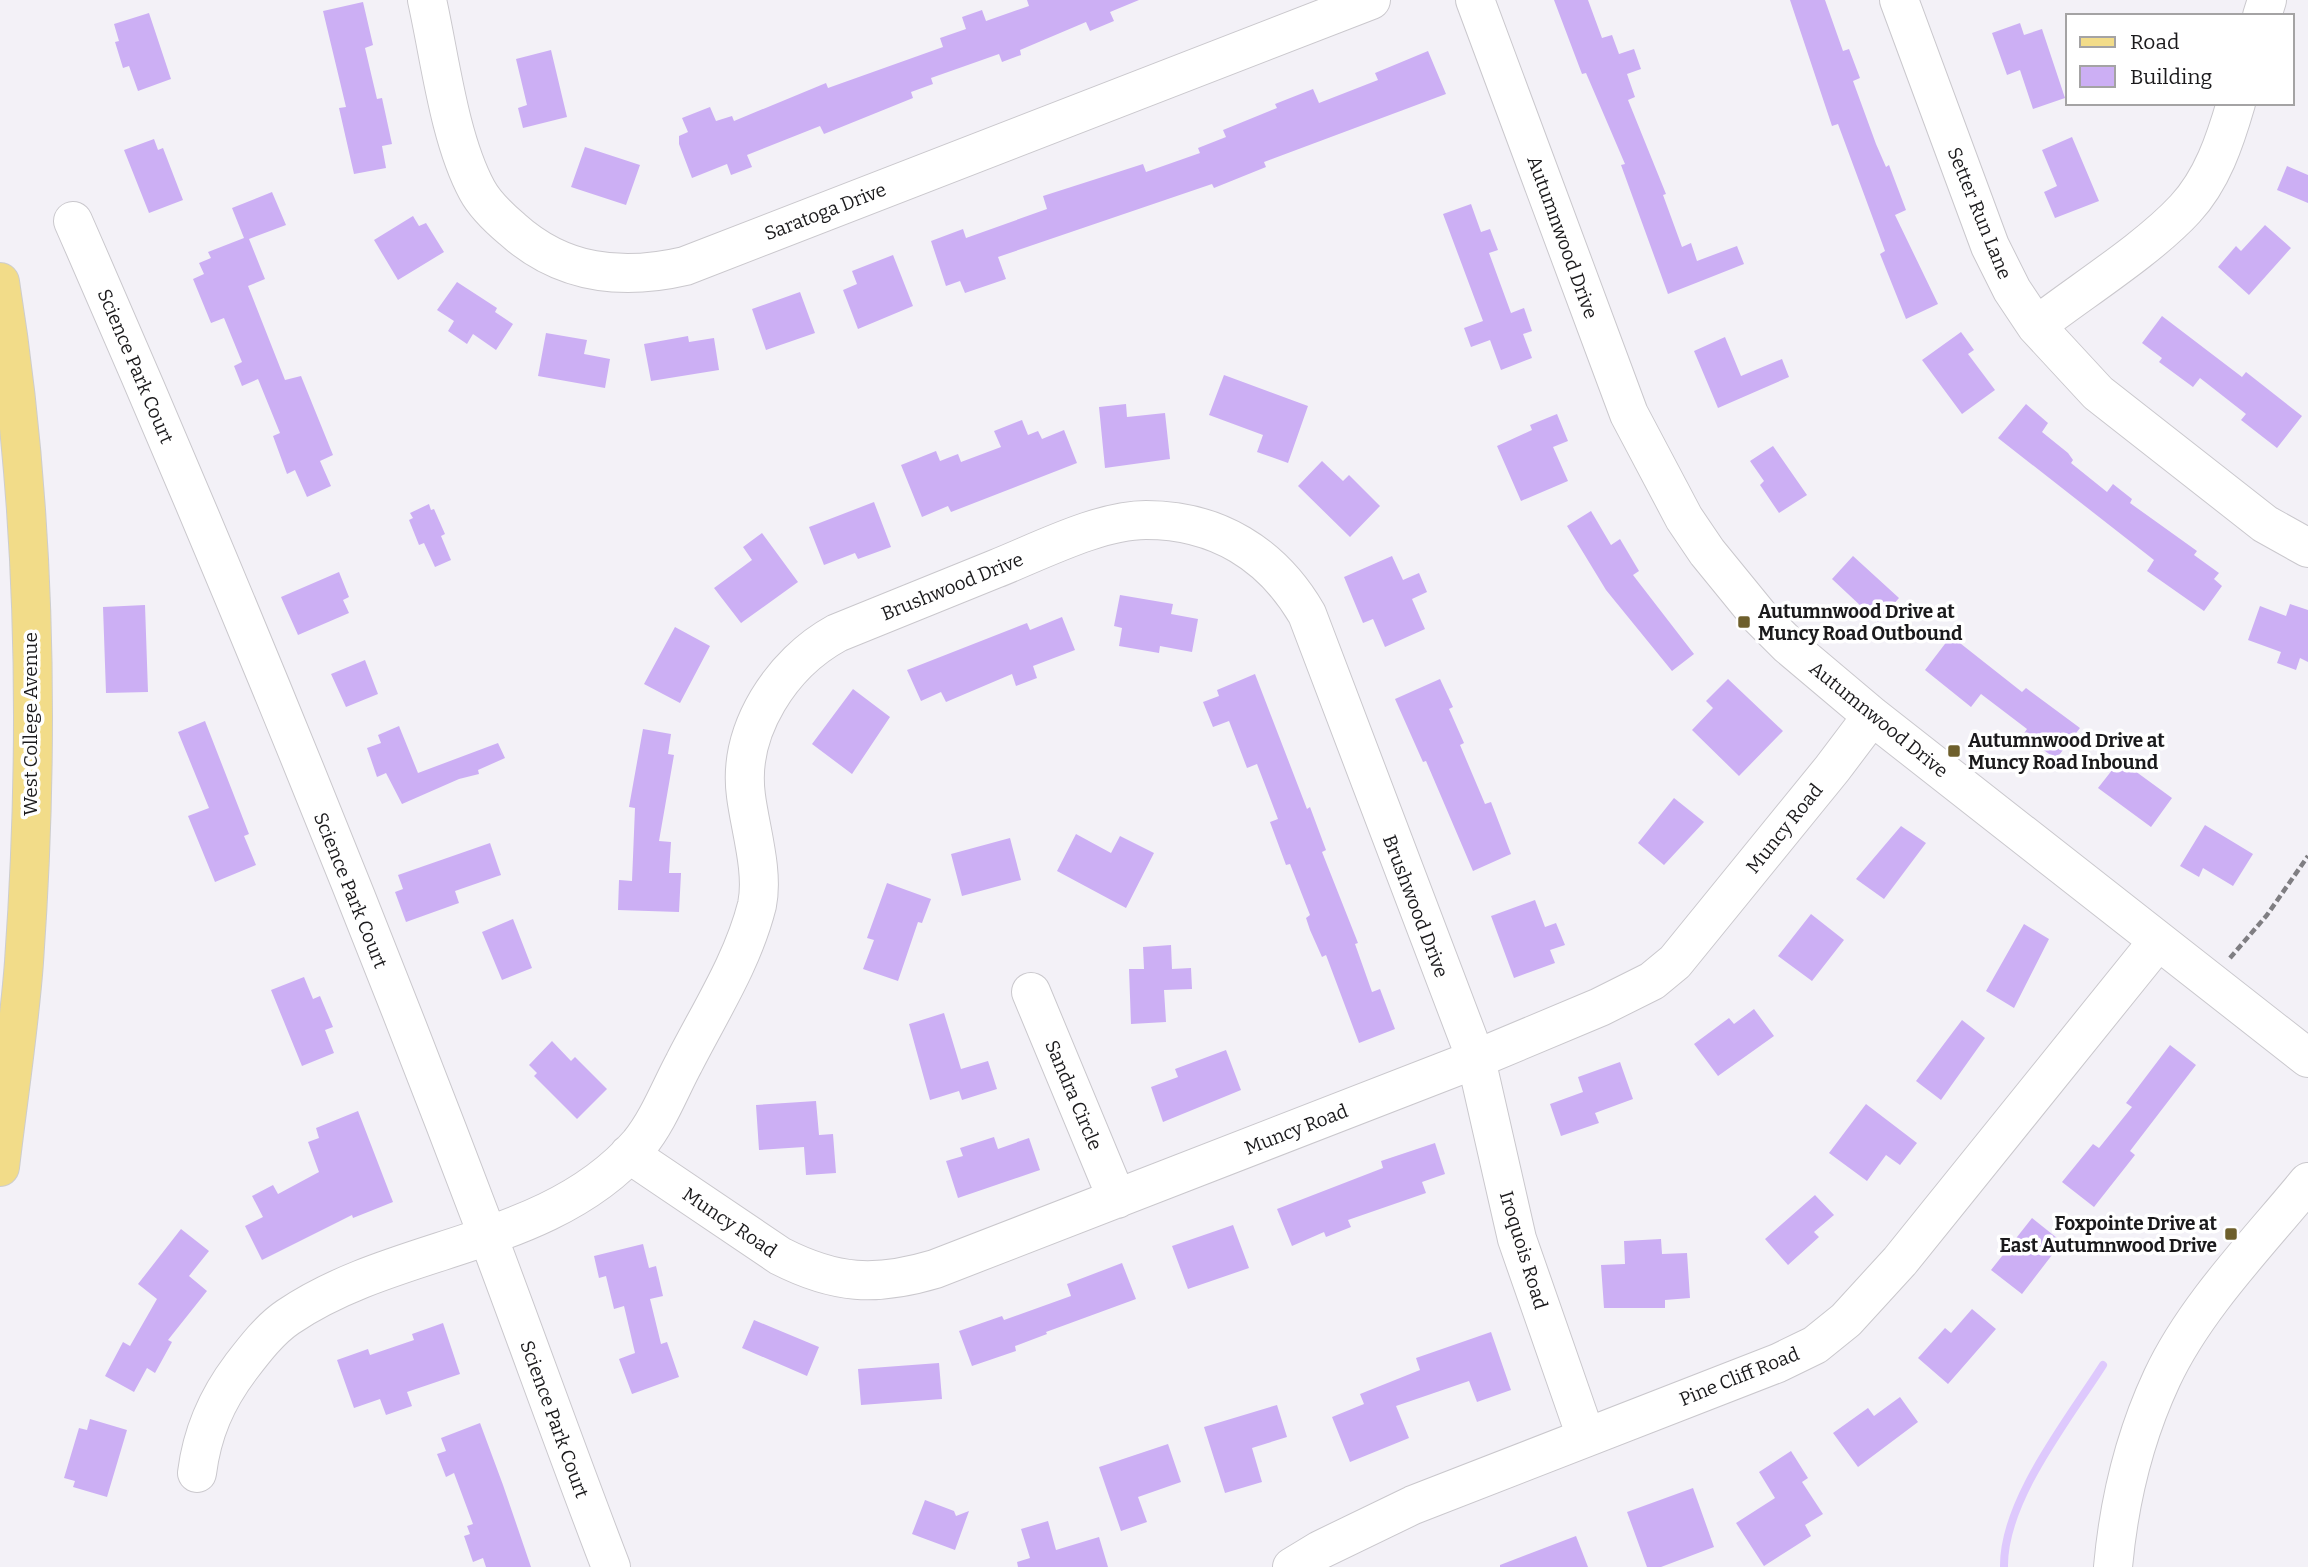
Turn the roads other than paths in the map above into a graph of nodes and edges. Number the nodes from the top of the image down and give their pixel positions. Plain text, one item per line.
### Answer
1 (427, 0) edge
2 (1371, 0) edge
3 (1475, 0) edge
4 (1899, 0) edge
5 (2235, 105) edge
6 (73, 221) dead end
7 (0, 282) edge
8 (2036, 326) junction
9 (2308, 548) edge
10 (1872, 716) junction
11 (2158, 941) junction
12 (12, 964) edge
13 (1031, 992) dead end
14 (2308, 1058) edge
15 (1476, 1059) junction
16 (629, 1154) junction
17 (0, 1167) edge
18 (2308, 1182) edge
19 (1117, 1199) junction
20 (488, 1237) junction
21 (1586, 1437) junction
22 (197, 1473) dead end
23 (611, 1567) edge
24 (1292, 1567) edge
25 (2113, 1567) edge

1 - 2 street, Saratoga Drive
3 - 10 street, Autumnwood Drive
4 - 8 street, Setter Run Lane
5 - 8 street
6 - 20 street, Science Park Court
7 - 12 main road, West College Avenue
8 - 9 street, Setter Run Lane
10 - 11 street, Autumnwood Drive
10 - 15 street, Muncy Road
11 - 14 street, Autumnwood Drive
11 - 21 street, Pine Cliff Road
12 - 17 main road, West College Avenue
13 - 19 street, Sandra Circle
15 - 16 street, Brushwood Drive
15 - 19 street, Muncy Road
15 - 21 street, Iroquois Road
16 - 19 street, Muncy Road
16 - 20 street, Brushwood Drive
18 - 25 street
20 - 22 street, Brushwood Drive
20 - 23 street, Science Park Court
21 - 24 street, Pine Cliff Road

